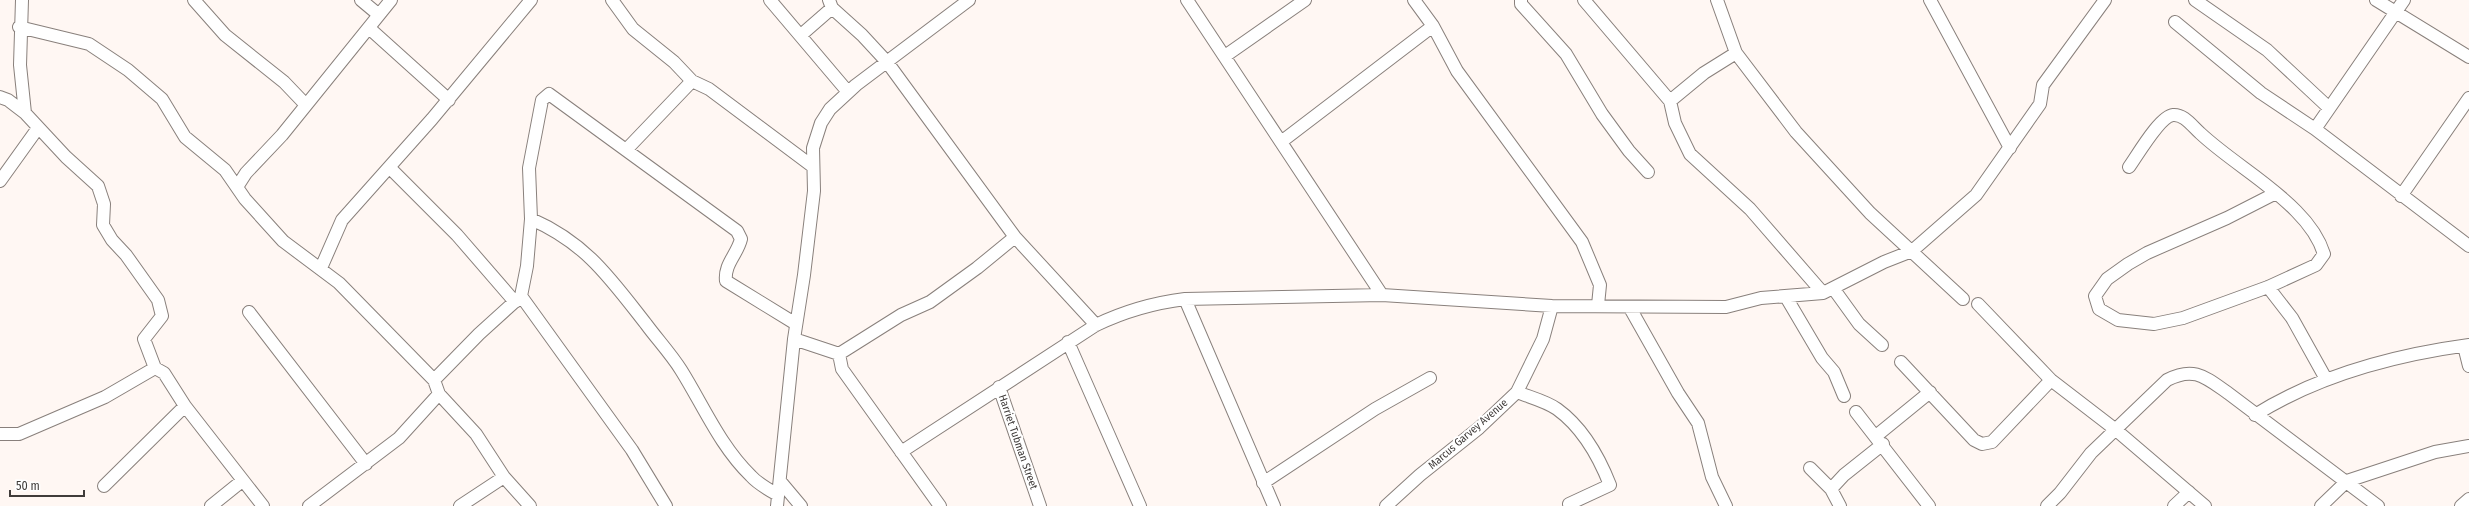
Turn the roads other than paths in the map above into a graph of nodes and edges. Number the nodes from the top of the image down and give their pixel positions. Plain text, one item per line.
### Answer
1 (22, 0) edge
2 (194, 0) edge
3 (361, 0) edge
4 (391, 0) edge
5 (531, 0) edge
6 (612, 0) edge
7 (770, 0) edge
8 (969, 0) edge
9 (1187, 0) edge
10 (1305, 0) edge
11 (1414, 0) edge
12 (1521, 0) edge
13 (1584, 0) edge
14 (1717, 0) edge
15 (1930, 0) edge
16 (2105, 0) edge
17 (2195, 0) edge
18 (2376, 0) edge
19 (2404, 0) edge
20 (830, 4) edge
21 (2396, 12) junction
22 (379, 15) junction
23 (2174, 22) dead end
24 (1433, 26) junction
25 (19, 27) junction
26 (369, 28) junction
27 (802, 36) junction
28 (1736, 53) junction
29 (1225, 56) junction
30 (2469, 57) edge
31 (887, 62) junction
32 (692, 80) junction
33 (848, 92) junction
34 (0, 97) edge
35 (2469, 98) edge
36 (449, 100) junction
37 (1670, 101) junction
38 (306, 105) junction
39 (2328, 107) junction
40 (25, 113) junction
41 (38, 128) junction
42 (2315, 129) junction
43 (1281, 142) junction
44 (2010, 148) junction
45 (626, 150) junction
46 (812, 166) junction
47 (2129, 167) dead end
48 (390, 168) junction
49 (1648, 172) dead end
50 (0, 181) edge
51 (237, 188) junction
52 (2276, 193) junction
53 (2402, 196) junction
54 (531, 219) junction
55 (1016, 237) junction
56 (2469, 246) edge
57 (1912, 251) junction
58 (321, 268) junction
59 (2268, 288) junction
60 (1828, 291) junction
61 (1382, 295) junction
62 (1786, 297) junction
63 (518, 299) junction
64 (1963, 299) dead end
65 (1185, 300) junction
66 (1978, 304) dead end
67 (1598, 305) junction
68 (1552, 306) junction
69 (1630, 308) junction
70 (249, 312) dead end
71 (796, 324) junction
72 (1096, 325) junction
73 (794, 339) junction
74 (1068, 342) junction
75 (1882, 345) dead end
76 (2467, 346) edge
77 (839, 354) junction
78 (1901, 362) dead end
79 (2469, 366) edge
80 (155, 368) junction
81 (1430, 378) dead end
82 (2326, 379) junction
83 (434, 380) junction
84 (2051, 380) junction
85 (999, 387) junction
86 (1517, 392) junction
87 (1930, 392) junction
88 (439, 394) junction
89 (1844, 396) dead end
90 (184, 406) junction
91 (1856, 412) dead end
92 (2255, 415) junction
93 (2116, 430) junction
94 (0, 434) edge
95 (1880, 440) junction
96 (2469, 446) edge
97 (901, 452) junction
98 (366, 464) junction
99 (1810, 468) dead end
100 (504, 477) junction
101 (242, 481) junction
102 (2347, 481) junction
103 (780, 482) junction
104 (1263, 483) junction
105 (104, 486) dead end
106 (1832, 489) junction
107 (2189, 492) junction
108 (2469, 499) edge
109 (777, 501) edge
110 (1569, 504) dead end
111 (212, 506) edge
112 (263, 506) edge
113 (309, 506) edge
114 (460, 506) edge
115 (530, 506) edge
116 (666, 506) edge
117 (801, 506) edge
118 (940, 506) edge
119 (1040, 506) edge
120 (1140, 506) edge
121 (1274, 506) edge
122 (1386, 506) edge
123 (1726, 506) edge
124 (1840, 506) edge
125 (1929, 506) edge
126 (2047, 506) edge
127 (2174, 506) edge
128 (2205, 506) edge
129 (2321, 506) edge
130 (2378, 506) edge
131 (2461, 506) edge

1 - 25 street
2 - 38 street
3 - 22 street
4 - 22 street
5 - 36 street
6 - 32 street
7 - 27 street
8 - 31 street
9 - 29 street
10 - 29 street
11 - 24 street
12 - 49 street
13 - 37 street
14 - 28 street
15 - 44 street
16 - 44 street
17 - 39 street
18 - 21 street
19 - 21 street
20 - 27 street
20 - 31 street
21 - 30 street
21 - 39 street
22 - 26 street
23 - 42 street
24 - 43 street
24 - 67 street
25 - 40 street
25 - 51 street
26 - 36 street
26 - 38 street
27 - 33 street
28 - 37 street
28 - 57 street
29 - 43 street
31 - 33 street
31 - 55 street
32 - 45 street
32 - 46 street
33 - 46 street
34 - 40 street
35 - 53 street
36 - 48 street
37 - 60 street
38 - 51 street
39 - 42 street
40 - 41 street
41 - 50 street
41 - 80 street
42 - 53 street
43 - 61 street
44 - 57 street
45 - 54 street
45 - 71 street
46 - 71 street
47 - 52 street
48 - 58 street
48 - 63 street
51 - 58 street
52 - 59 street
52 - 59 street
53 - 56 street
54 - 63 street
54 - 109 street
55 - 72 street
55 - 77 street
57 - 60 street
57 - 64 street
58 - 83 street
59 - 82 street
60 - 62 street, Harriet Tubman Street
60 - 75 street
61 - 65 street, Harriet Tubman Street
61 - 68 street, Harriet Tubman Street
62 - 69 street, Harriet Tubman Street
62 - 89 street
63 - 83 street
63 - 116 street
65 - 72 street, Harriet Tubman Street
65 - 104 street
66 - 84 street
67 - 68 street, Harriet Tubman Street
67 - 69 street, Harriet Tubman Street
68 - 86 street, Marcus Garvey Avenue
69 - 123 street
70 - 98 street
71 - 73 street
72 - 74 street, Harriet Tubman Street
73 - 77 street
73 - 103 street
74 - 85 street, Harriet Tubman Street
74 - 120 street
76 - 79 street
76 - 82 street
77 - 97 street
78 - 87 street
80 - 90 street
80 - 94 street
81 - 104 street
82 - 92 street
83 - 88 street
84 - 87 street
84 - 93 street
85 - 97 street
85 - 119 street, Harriet Tubman Street
86 - 110 street
86 - 122 street, Marcus Garvey Avenue
87 - 95 street
88 - 98 street
88 - 100 street
90 - 101 street
90 - 105 street
91 - 95 street
92 - 93 street
92 - 102 street
93 - 107 street
93 - 126 street
95 - 106 street
95 - 125 street
96 - 102 street
97 - 118 street
98 - 113 street
99 - 106 street
100 - 114 street
100 - 115 street
101 - 111 street
101 - 112 street
102 - 129 street
102 - 130 street
103 - 109 street
103 - 117 street
104 - 121 street
106 - 124 street
107 - 127 street
107 - 128 street
108 - 131 street

